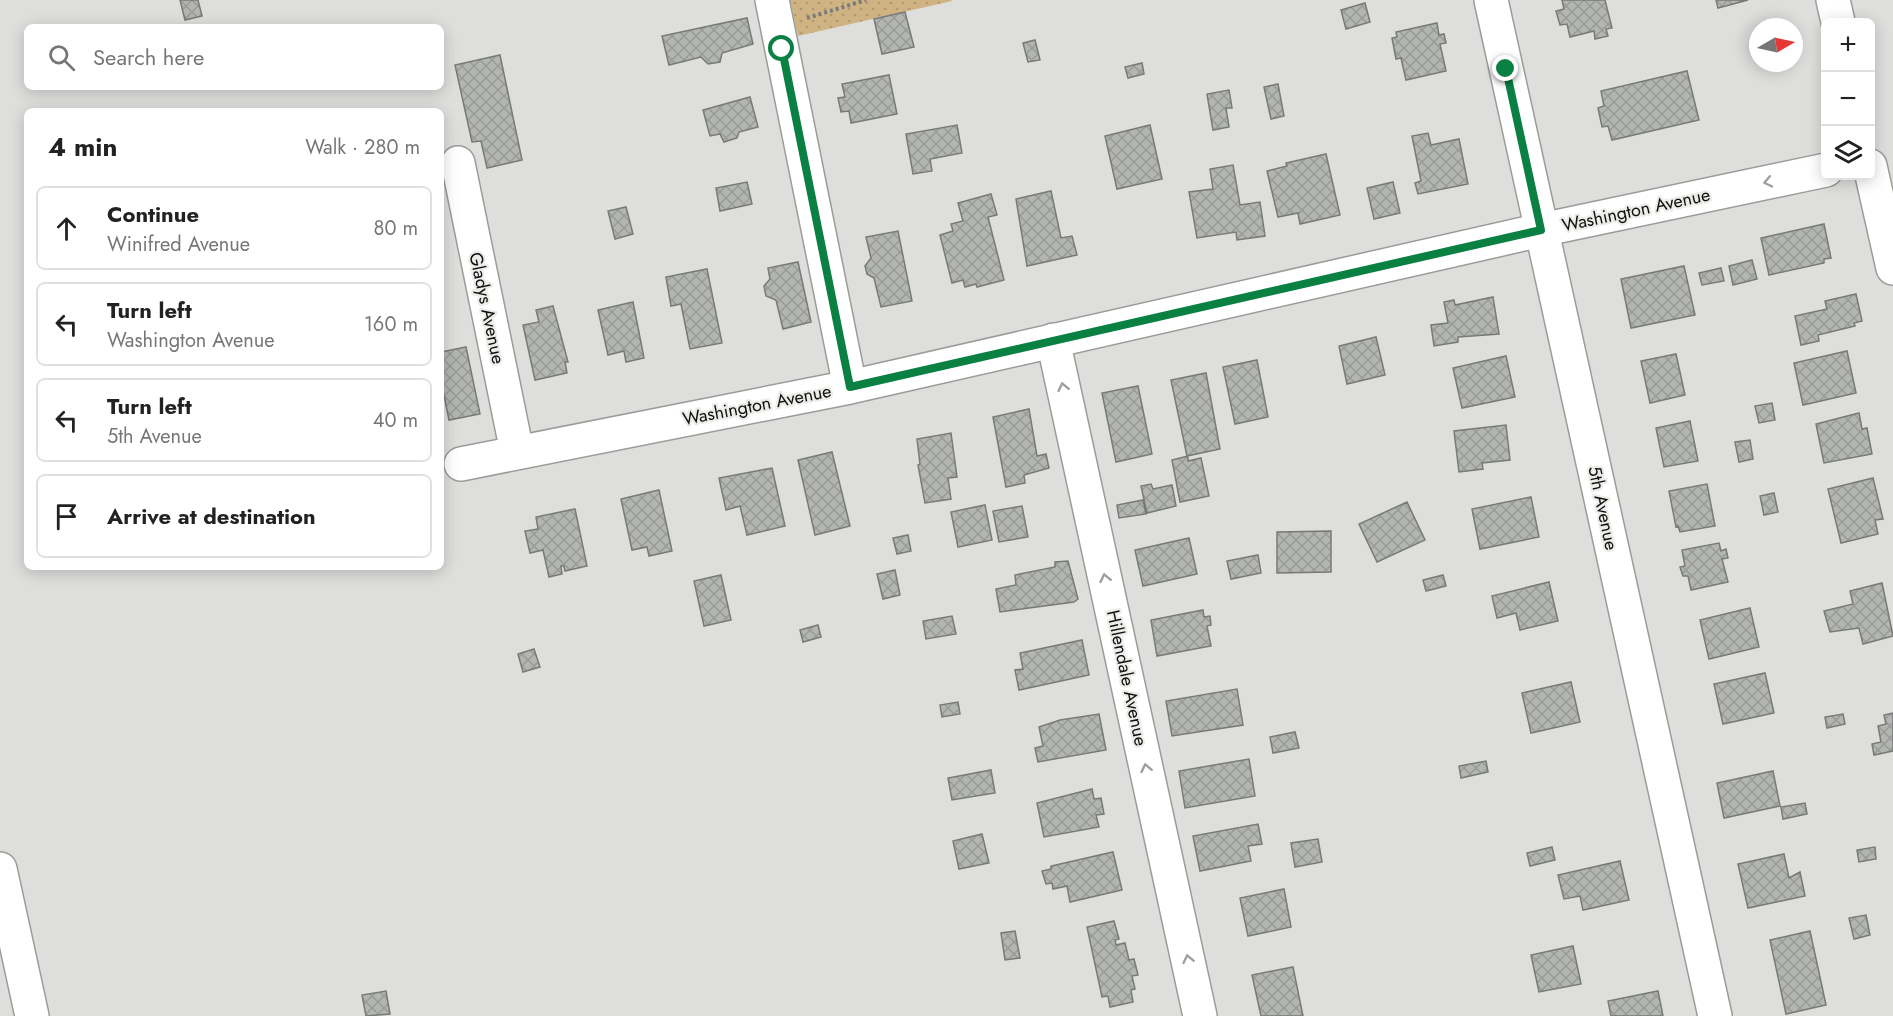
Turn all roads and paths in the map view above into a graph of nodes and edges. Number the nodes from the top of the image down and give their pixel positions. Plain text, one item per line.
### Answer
1 (866, 0) edge
2 (1491, 0) edge
3 (1833, 0) edge
4 (774, 13) edge
5 (1837, 18) edge
6 (1893, 155) edge
7 (1875, 159) edge
8 (458, 163) dead end
9 (1821, 171) edge
10 (1873, 180) edge
11 (1541, 230) junction
12 (1893, 268) edge
13 (1053, 340) junction
14 (850, 387) junction
15 (517, 452) junction
16 (461, 464) dead end
17 (0, 868) edge
18 (32, 1016) edge
19 (1200, 1016) edge
20 (1715, 1016) edge

1 - 4 path
2 - 11 street, 5th Avenue
3 - 5 street
4 - 14 street
6 - 7 street
8 - 15 street, Gladys Avenue
9 -> 11 street, Washington Avenue
10 - 12 street
11 - 13 street, Washington Avenue
11 - 20 street, 5th Avenue
13 - 14 street, Washington Avenue
19 -> 13 street, Hillendale Avenue
14 - 15 street, Washington Avenue
15 - 16 street, Washington Avenue
17 - 18 street

